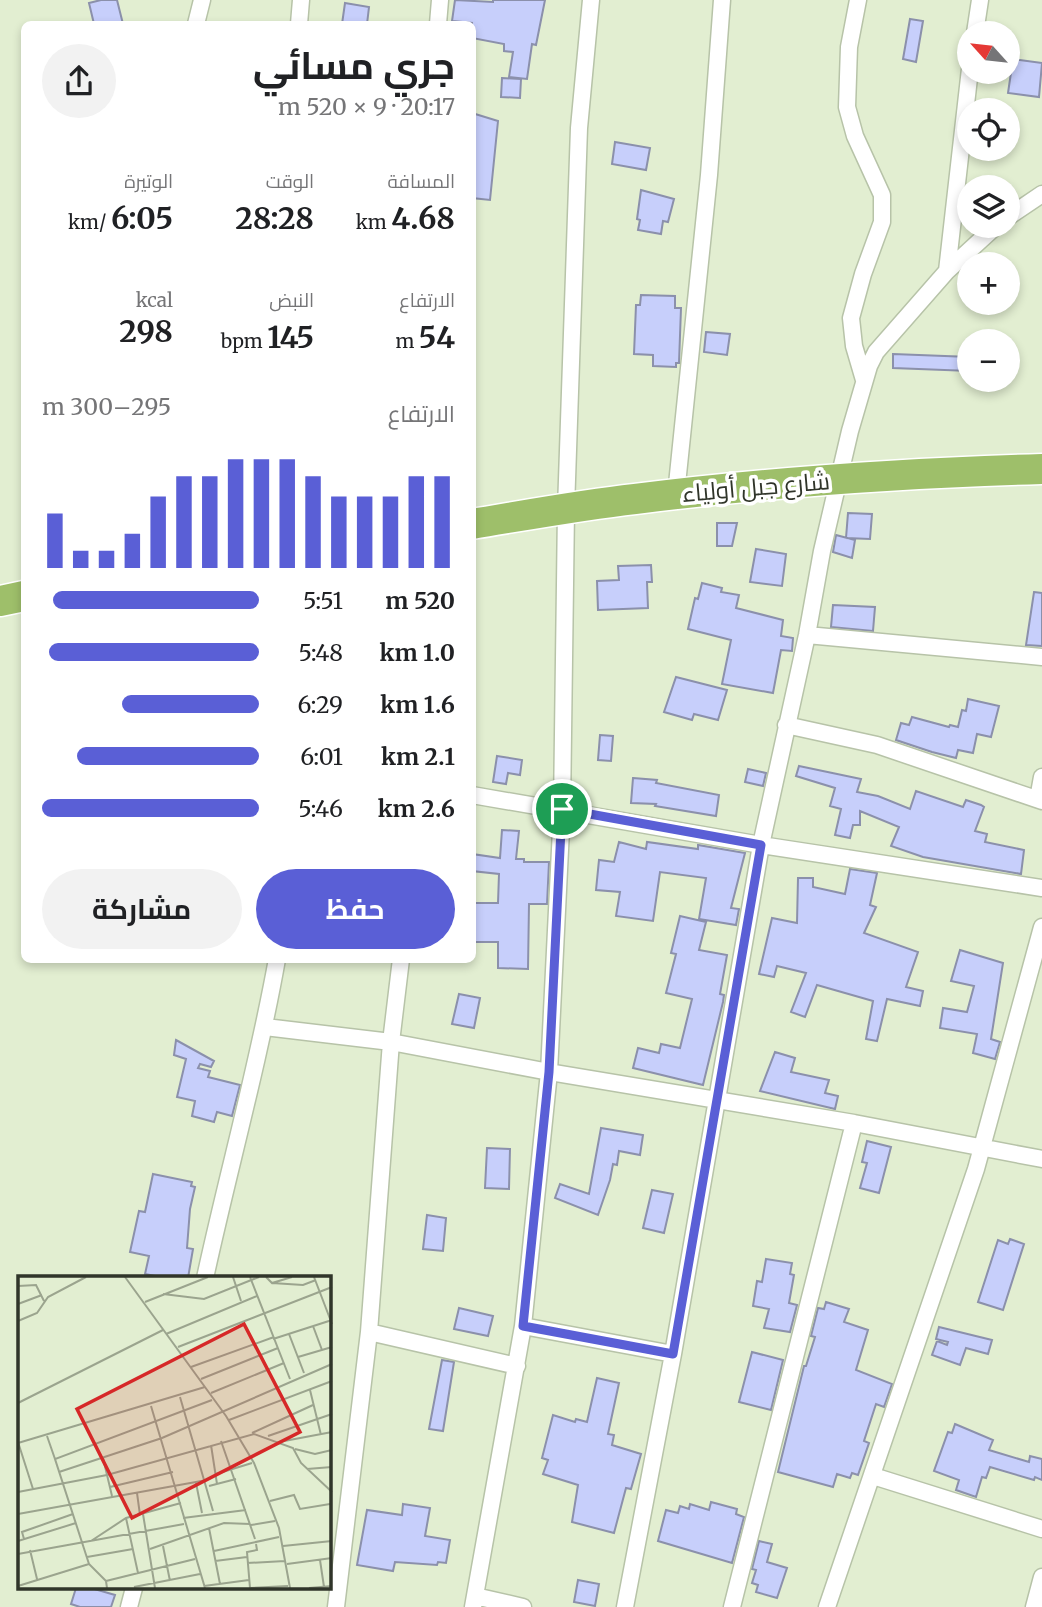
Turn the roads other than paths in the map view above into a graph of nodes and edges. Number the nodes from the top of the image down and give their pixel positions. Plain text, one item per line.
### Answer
1 (202, 0) edge
2 (302, 0) edge
3 (440, 0) edge
4 (591, 0) edge
5 (722, 0) edge
6 (858, 0) edge
7 (980, 0) edge
8 (197, 21) edge
9 (299, 21) edge
10 (438, 21) edge
11 (977, 21) edge
12 (968, 84) edge
13 (1041, 193) edge
14 (1020, 208) edge
15 (983, 238) edge
16 (947, 271) junction
17 (865, 382) junction
18 (1042, 469) edge
19 (840, 480) junction
20 (676, 494) junction
21 (566, 509) junction
22 (476, 523) edge
23 (21, 598) edge
24 (0, 601) edge
25 (807, 635) junction
26 (1042, 657) edge
27 (786, 724) junction
28 (1042, 777) edge
29 (476, 796) edge
30 (1040, 800) edge
31 (562, 809) junction
32 (761, 845) junction
33 (1042, 888) edge
34 (1042, 927) edge
35 (276, 963) edge
36 (401, 963) edge
37 (1034, 987) edge
38 (265, 1027) junction
39 (391, 1042) junction
40 (549, 1072) junction
41 (717, 1099) junction
42 (854, 1123) junction
43 (983, 1147) junction
44 (1042, 1159) edge
45 (205, 1276) edge
46 (523, 1326) junction
47 (369, 1332) junction
48 (673, 1354) junction
49 (517, 1366) junction
50 (873, 1476) junction
51 (1042, 1529) edge
52 (1042, 1577) edge
53 (133, 1590) edge
54 (474, 1601) edge
55 (129, 1607) edge
56 (336, 1607) edge
57 (523, 1607) edge
58 (625, 1607) edge
59 (732, 1607) edge
60 (827, 1607) edge
61 (1034, 1607) edge

1 - 8 street
2 - 9 street
3 - 10 street
4 - 21 street
5 - 20 street
6 - 17 street
7 - 11 street
12 - 16 street
13 - 14 street
15 - 16 street
16 - 17 street
17 - 19 street
18 - 19 highway, شارع جبل أولياء
19 - 20 highway, شارع جبل أولياء
19 - 25 street
20 - 21 highway, شارع جبل أولياء
21 - 22 highway, شارع جبل أولياء
21 - 31 street
23 - 24 highway
25 - 26 street
25 - 27 street
27 - 30 street
27 - 32 street
28 - 30 street
29 - 31 street
31 - 32 street
31 - 40 street
32 - 33 street
32 - 41 street
34 - 37 street
35 - 38 street
36 - 39 street
37 - 43 street
38 - 39 street
38 - 45 street
39 - 40 street
39 - 47 street
40 - 41 street
40 - 46 street
41 - 42 street
41 - 48 street
42 - 43 street
42 - 59 street
43 - 44 street
43 - 50 street
46 - 48 street
46 - 49 street
47 - 49 street
47 - 56 street
48 - 58 street
49 - 54 street
50 - 51 street
50 - 60 street
52 - 61 street
53 - 55 street
54 - 57 street

